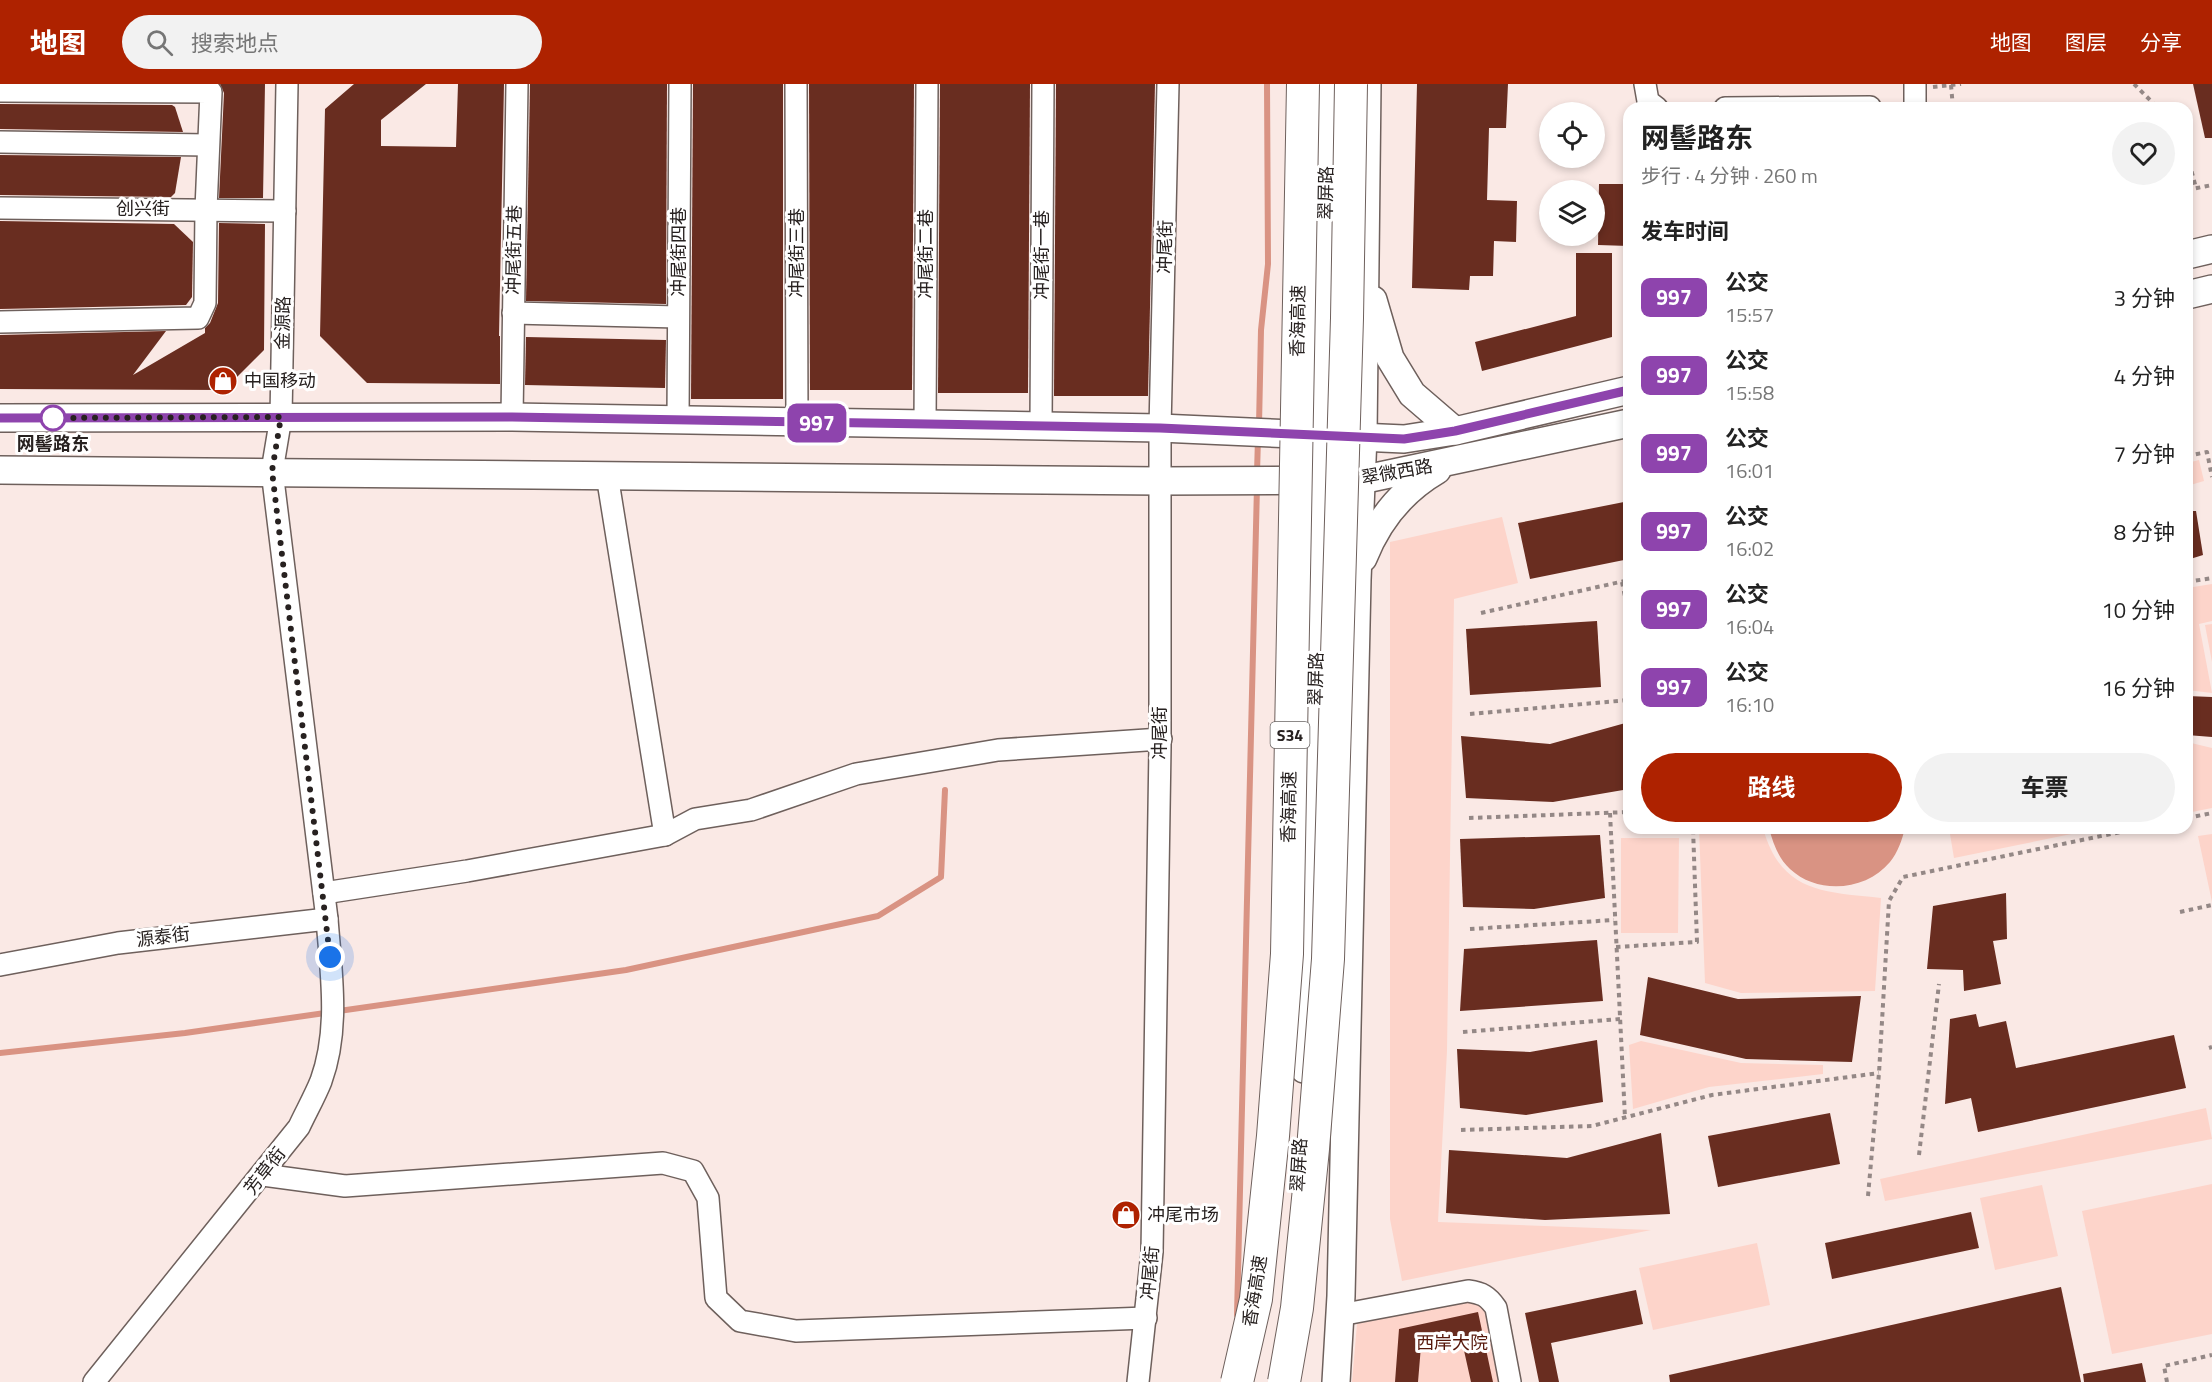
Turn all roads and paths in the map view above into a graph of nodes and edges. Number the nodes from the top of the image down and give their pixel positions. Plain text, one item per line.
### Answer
1 (287, 84) edge
2 (517, 84) edge
3 (680, 84) edge
4 (796, 84) edge
5 (927, 84) edge
6 (1043, 84) edge
7 (1168, 84) edge
8 (1303, 84) edge
9 (1328, 84) edge
10 (1351, 84) edge
11 (1367, 84) edge
12 (1645, 84) edge
13 (1961, 84) edge
14 (2134, 84) edge
15 (1951, 85) edge
16 (0, 92) edge
17 (1915, 94) edge
18 (1649, 102) edge
19 (1952, 102) edge
20 (2151, 102) edge
21 (0, 142) edge
22 (208, 145) junction
23 (2193, 177) edge
24 (2212, 184) edge
25 (2196, 188) junction
26 (2193, 189) edge
27 (0, 208) edge
28 (206, 209) junction
29 (285, 211) junction
30 (2212, 249) edge
31 (2193, 254) edge
32 (1364, 270) junction
33 (2212, 289) edge
34 (2193, 294) edge
35 (513, 313) junction
36 (678, 317) junction
37 (0, 322) edge
38 (1623, 391) edge
39 (281, 417) junction
40 (512, 417) junction
41 (0, 418) edge
42 (678, 421) junction
43 (797, 423) junction
44 (925, 424) junction
45 (1623, 424) edge
46 (1041, 426) junction
47 (1160, 428) junction
48 (1455, 431) junction
49 (1321, 435) junction
50 (1363, 436) junction
51 (2193, 455) edge
52 (1462, 459) junction
53 (0, 471) edge
54 (272, 471) junction
55 (607, 475) junction
56 (2212, 477) edge
57 (1320, 479) junction
58 (1361, 480) junction
59 (1160, 481) junction
60 (2212, 578) edge
61 (1357, 580) junction
62 (2193, 581) edge
63 (1622, 582) joint
64 (1623, 587) edge
65 (1481, 613) dead end
66 (1623, 701) edge
67 (1470, 714) dead end
68 (1161, 738) junction
69 (1623, 812) edge
70 (1610, 813) junction
71 (2212, 813) edge
72 (2193, 817) edge
73 (1469, 818) dead end
74 (1693, 834) edge
75 (2111, 834) edge
76 (664, 835) junction
77 (324, 894) junction
78 (2212, 905) edge
79 (2180, 912) dead end
80 (327, 919) junction
81 (1614, 920) junction
82 (1470, 929) dead end
83 (1616, 946) junction
84 (0, 965) edge
85 (1939, 984) dead end
86 (1620, 1019) junction
87 (1463, 1032) dead end
88 (1879, 1073) junction
89 (1625, 1118) junction
90 (1461, 1130) dead end
91 (1919, 1155) dead end
92 (263, 1175) junction
93 (1868, 1196) dead end
94 (1340, 1315) junction
95 (1146, 1318) junction
96 (2212, 1355) edge
97 (94, 1382) edge
98 (1138, 1382) edge
99 (1237, 1382) edge
100 (1284, 1382) edge
101 (1291, 1382) edge
102 (1336, 1382) edge
103 (1510, 1382) edge
104 (2167, 1382) edge

1 - 29 street, 金源路
2 - 35 street, 冲尾街五巷
3 - 36 street, 冲尾街四巷
4 - 43 street, 冲尾街三巷
5 - 44 street, 冲尾街二巷
6 - 46 street, 冲尾街一巷
7 - 47 street, 冲尾街
8 - 99 highway, 香海高速 / S34, bridge
9 - 49 main road, 翠屏路
10 - 100 highway, S34, bridge
11 - 32 main road
12 - 18 street
13 - 15 path
14 - 20 path
15 - 17 path
15 - 19 path
16 - 22 street
21 - 22 street
22 - 28 street
23 - 25 path
24 - 25 path
25 - 26 path
27 - 28 street, 创兴街
28 - 29 street, 创兴街
28 - 37 street
29 - 39 street, 金源路
30 - 31 main road
32 - 48 main road
32 - 50 main road
33 - 34 main road
35 - 36 street
35 - 40 street, 冲尾街五巷
36 - 42 street, 冲尾街四巷
38 - 48 main road, 翠微西路
39 - 40 main road, 翠微西路
39 - 41 main road, 翠微西路
39 - 54 street, 金源路
40 - 42 main road, 翠微西路
42 - 43 main road, 翠微西路
43 - 44 main road, 翠微西路
44 - 46 main road, 翠微西路
45 - 52 main road, 翠微西路
46 - 47 main road, 翠微西路
47 - 49 main road, 翠微西路
47 - 59 street, 冲尾街
48 - 50 main road, 翠微西路
49 - 50 main road, 翠微西路
49 - 57 main road, 翠屏路
50 - 58 main road
51 - 56 path
52 - 58 main road, 翠微西路
52 - 61 main road
53 - 54 main road, 翠微西路
54 - 55 main road, 翠微西路
54 - 77 street, 金源路
55 - 59 main road, 翠微西路
55 - 76 street
57 - 58 main road, 翠微西路
57 - 59 main road, 翠微西路
57 - 101 main road, 翠屏路
58 - 61 main road
59 - 68 street, 冲尾街
60 - 62 path
61 - 94 main road
63 - 64 path
63 - 65 path
66 - 67 path
68 - 76 street
68 - 95 street, 冲尾街
69 - 70 path
70 - 73 path
70 - 81 path
71 - 72 path
74 - 83 path
75 - 88 path
76 - 77 street
77 - 80 street, 金源路
78 - 79 path
80 - 84 street, 源泰街
80 - 92 street, 芳草街
81 - 82 path
81 - 83 path
83 - 86 path
85 - 91 path
86 - 87 path
86 - 89 path
88 - 89 path
88 - 93 path
89 - 90 path
92 - 95 street
92 - 97 street, 芳草街
94 - 102 main road
94 - 103 street
95 - 98 street, 冲尾街
96 - 104 path

